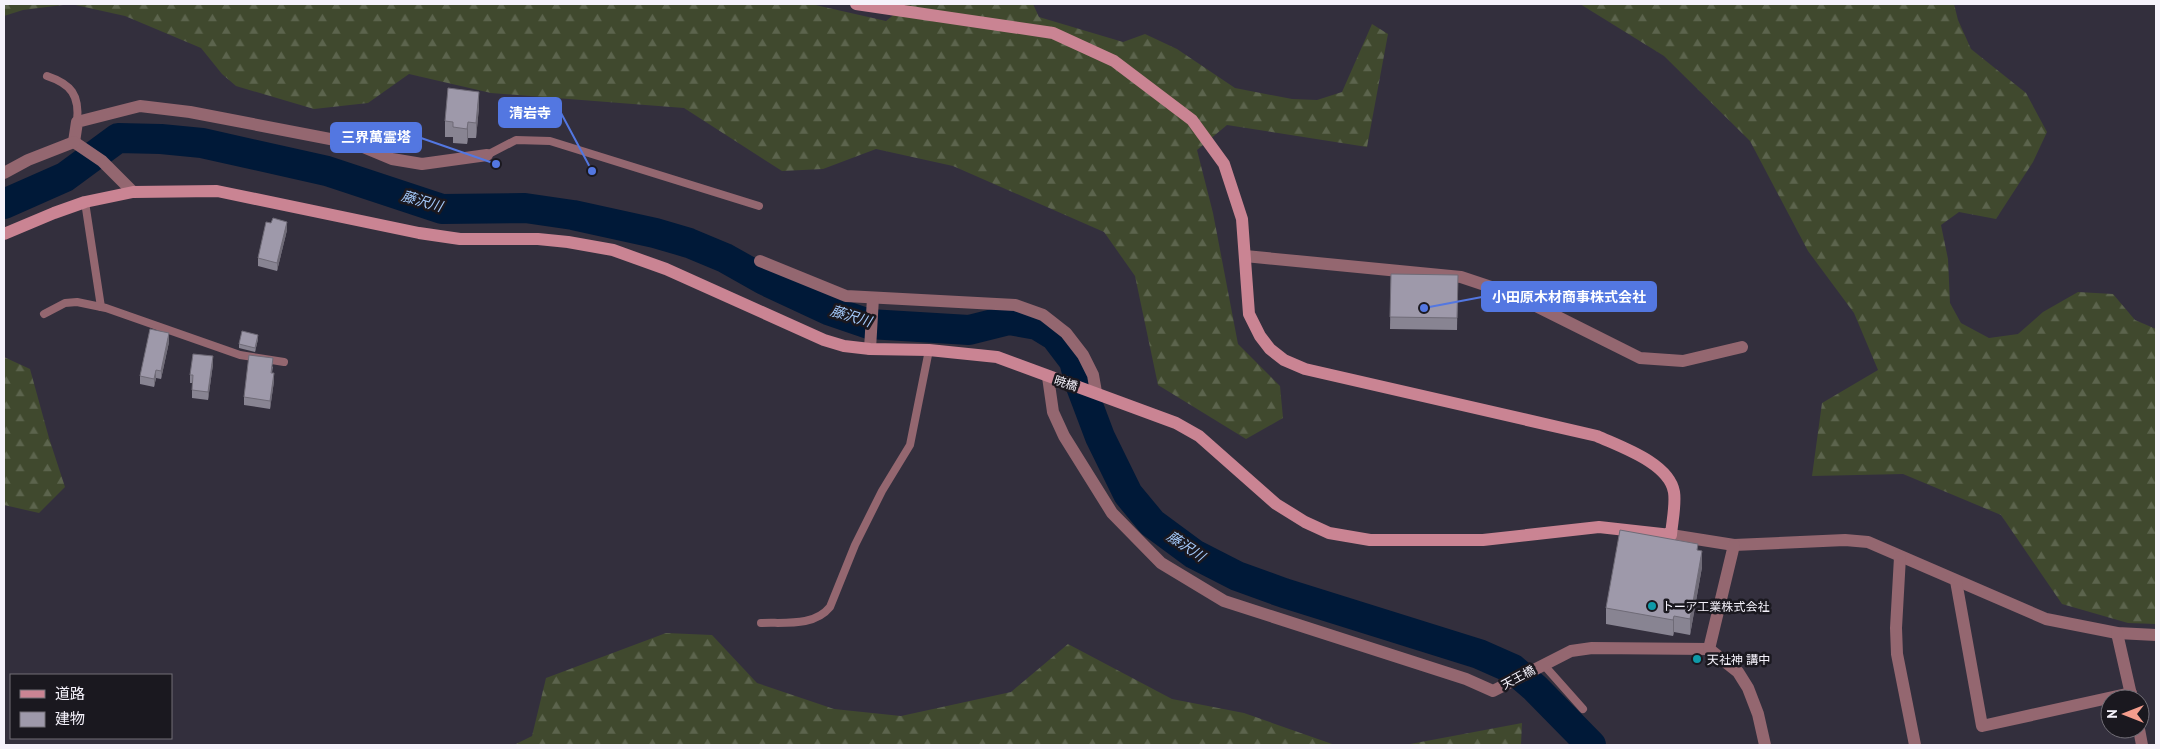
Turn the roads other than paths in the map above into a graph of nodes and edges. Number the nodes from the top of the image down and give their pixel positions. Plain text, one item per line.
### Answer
1 (856, 4) edge
2 (47, 76) dead end
3 (77, 122) junction
4 (78, 145) junction
5 (487, 155) joint
6 (4, 173) edge
7 (133, 192) junction
8 (84, 202) junction
9 (759, 206) dead end
10 (4, 234) edge
11 (1245, 256) junction
12 (760, 261) dead end
13 (873, 301) junction
14 (101, 307) junction
15 (44, 314) dead end
16 (871, 343) junction
17 (1742, 347) dead end
18 (929, 350) junction
19 (284, 362) dead end
20 (1043, 374) junction
21 (1096, 392) junction
22 (1671, 535) junction
23 (1734, 545) junction
24 (1900, 557) junction
25 (1956, 581) junction
26 (761, 623) dead end
27 (2117, 633) junction
28 (2156, 635) edge
29 (1709, 649) junction
30 (1543, 664) junction
31 (2130, 689) edge
32 (2100, 702) edge
33 (1582, 709) dead end
34 (1765, 745) edge
35 (1915, 745) edge

1 - 11 street
2 - 3 lane
3 - 4 street
3 - 5 street
4 - 6 street
4 - 7 street
5 - 9 lane
7 - 8 street, 暁橋
7 - 16 street, 暁橋
8 - 10 street, 暁橋
8 - 14 lane
11 - 17 street
11 - 22 street
12 - 13 street
13 - 16 street
13 - 21 street
14 - 15 lane
14 - 19 lane
16 - 18 street, 暁橋
18 - 20 street, 暁橋
18 - 26 lane
20 - 21 street, 暁橋
20 - 30 street, 天王橋
21 - 22 street, 暁橋
22 - 23 street
23 - 24 street
23 - 29 street
24 - 25 street
24 - 35 street
25 - 27 street
25 - 32 street
27 - 28 street
27 - 31 street
29 - 30 street, 天王橋
29 - 34 street
30 - 33 lane

